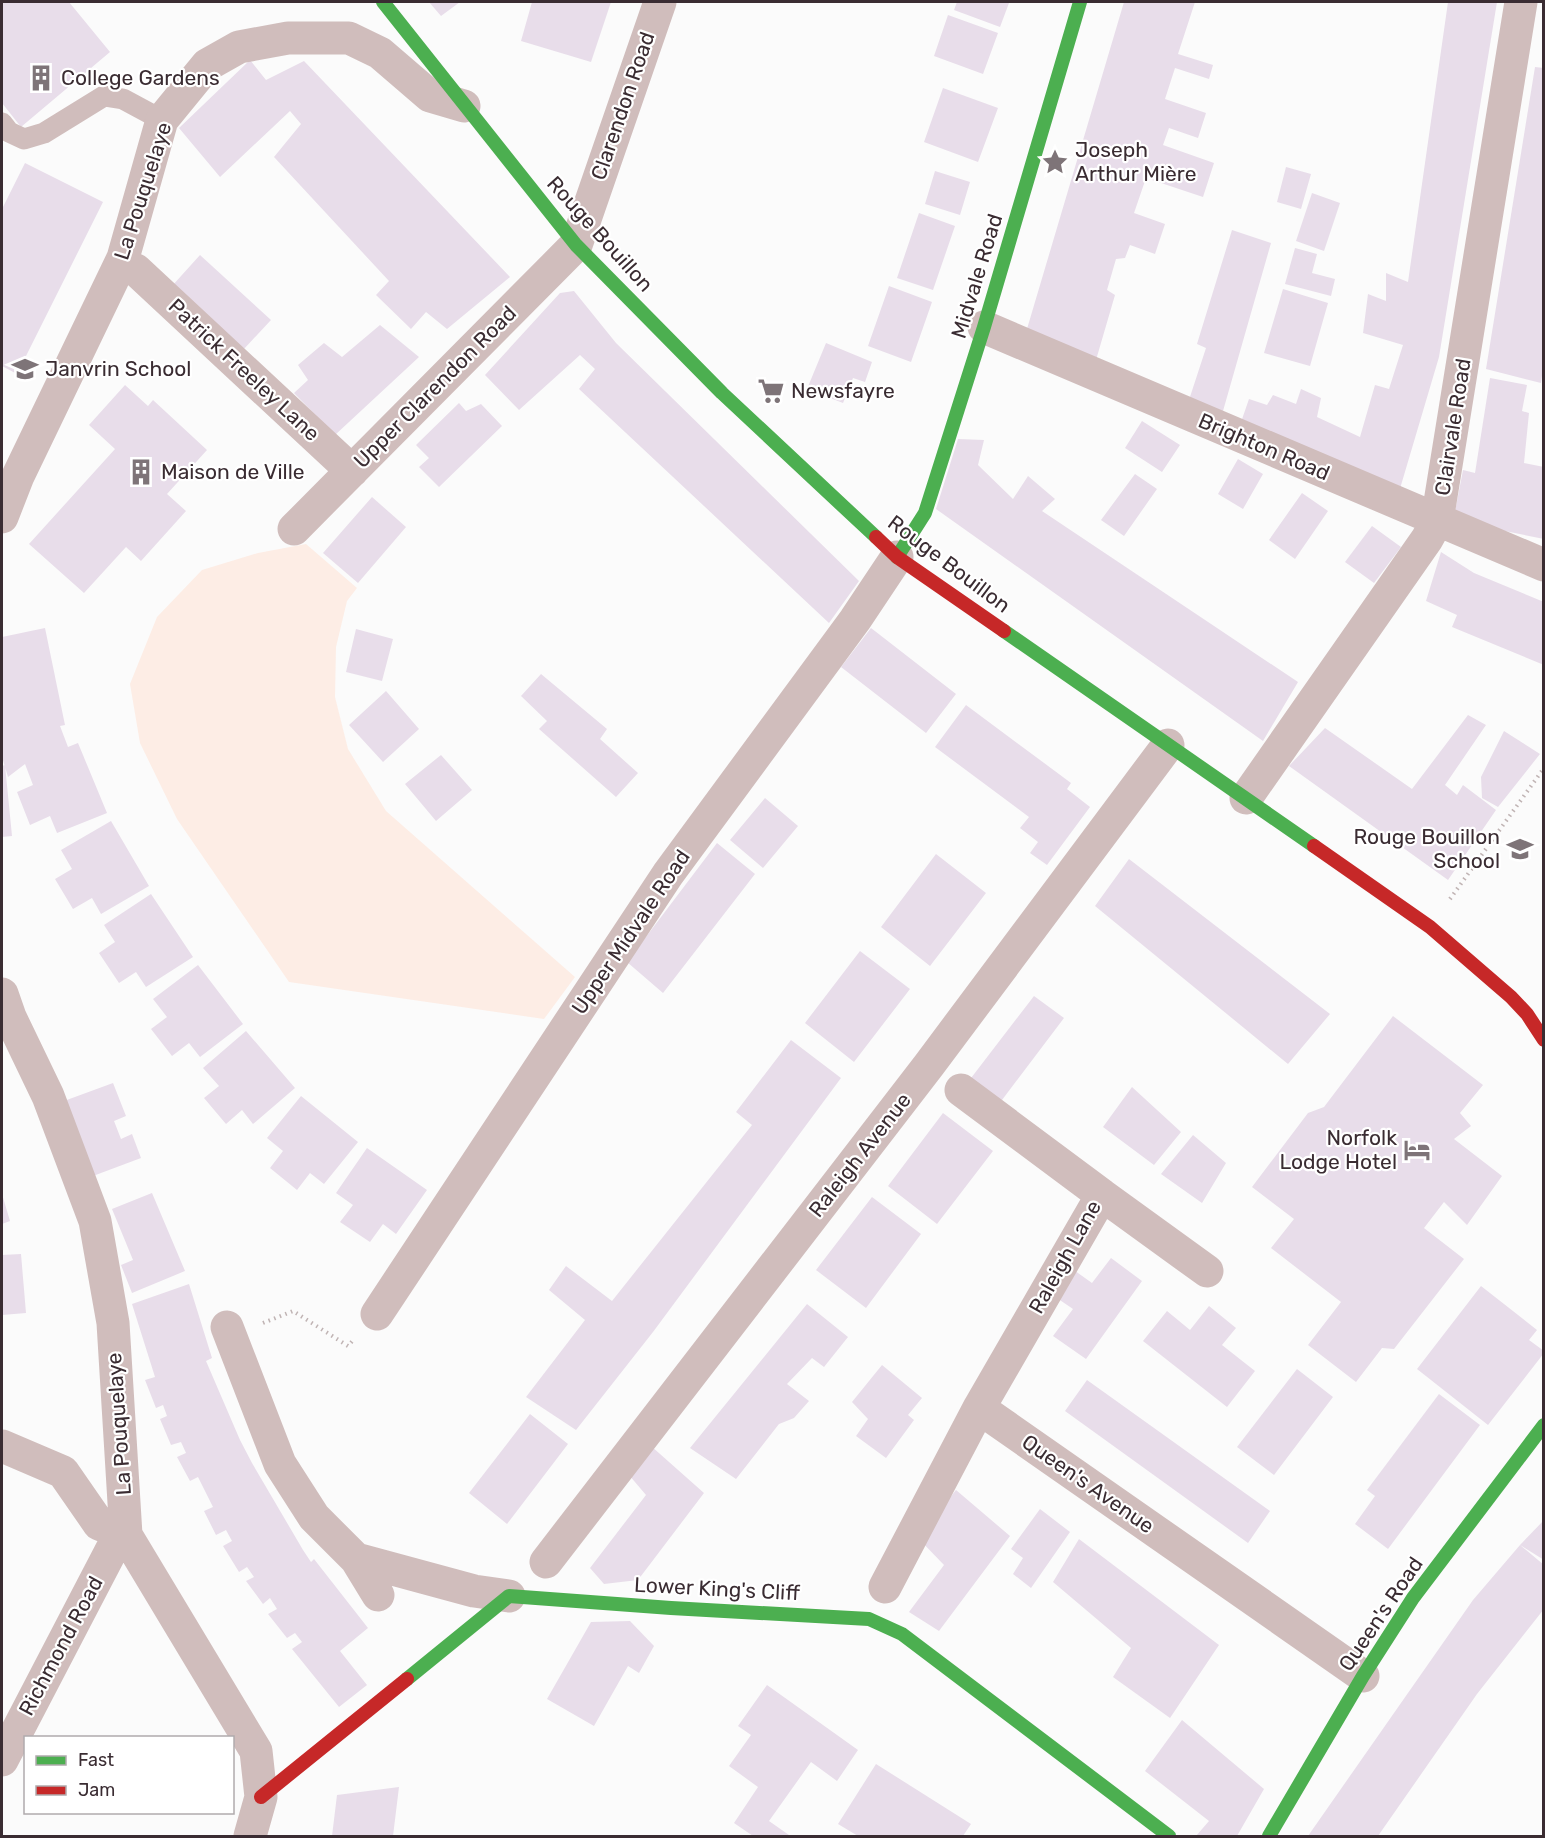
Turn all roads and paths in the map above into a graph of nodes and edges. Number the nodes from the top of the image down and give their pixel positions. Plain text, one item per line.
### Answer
1 (383, 2) edge
2 (660, 2) edge
3 (1080, 2) edge
4 (1521, 2) edge
5 (464, 106) junction
6 (162, 120) junction
7 (2, 123) edge
8 (576, 245) junction
9 (136, 270) dead end
10 (984, 327) junction
11 (10, 470) edge
12 (352, 471) junction
13 (2, 517) edge
14 (1437, 521) junction
15 (294, 530) dead end
16 (897, 557) junction
17 (1544, 565) edge
18 (1168, 745) junction
19 (1544, 768) edge
20 (1246, 798) junction
21 (1430, 927) junction
22 (2, 994) edge
23 (1527, 1014) junction
24 (1544, 1026) edge
25 (1544, 1040) edge
26 (961, 1090) dead end
27 (1102, 1195) junction
28 (1207, 1271) dead end
29 (376, 1314) joint
30 (229, 1331) joint
31 (979, 1408) junction
32 (1544, 1425) edge
33 (2, 1446) edge
34 (126, 1535) junction
35 (356, 1559) junction
36 (546, 1562) dead end
37 (885, 1587) dead end
38 (378, 1595) dead end
39 (509, 1596) junction
40 (1364, 1676) junction
41 (2, 1760) edge
42 (261, 1797) junction
43 (1272, 1835) edge
44 (250, 1836) edge
45 (1169, 1836) edge

1 - 5 main road, Rouge Bouillon
2 - 8 street, Clarendon Road
3 - 10 main road, Midvale Road
4 - 14 street, Clairvale Road
5 - 6 street, La Pouquelaye
5 - 8 main road, Rouge Bouillon
6 - 7 lane
6 - 11 street, La Pouquelaye
8 - 12 street, Upper Clarendon Road
8 - 16 main road, Rouge Bouillon
9 - 12 street, Patrick Freeley Lane
10 - 14 street, Brighton Road
10 - 16 main road, Midvale Road
11 - 13 street, La Pouquelaye
12 - 15 street, Upper Clarendon Road
14 - 17 street, Brighton Road
14 - 20 street, Clairvale Road
16 - 18 main road, Rouge Bouillon
16 - 29 street, Upper Midvale Road
18 - 20 main road, Rouge Bouillon
18 - 36 street, Raleigh Avenue
19 - 21 path
20 - 21 main road, Rouge Bouillon
21 - 23 main road, Rouge Bouillon
22 - 34 street, La Pouquelaye
23 - 24 main road, Rouge Bouillon
23 - 25 main road, Rouge Bouillon
26 - 27 street, Raleigh Lane
27 - 28 street
27 - 31 street, Raleigh Lane
29 - 30 path
30 - 35 street
31 - 37 street
31 - 40 street, Queen's Avenue
32 - 40 main road, Queen's Road
33 - 34 street
34 - 41 street, Richmond Road
34 - 42 street, La Pouquelaye
35 - 38 street
35 - 39 street
39 - 42 main road
39 - 45 main road, Lower King's Cliff
40 - 43 main road, Queen's Road
42 - 44 street, La Pouquelaye

